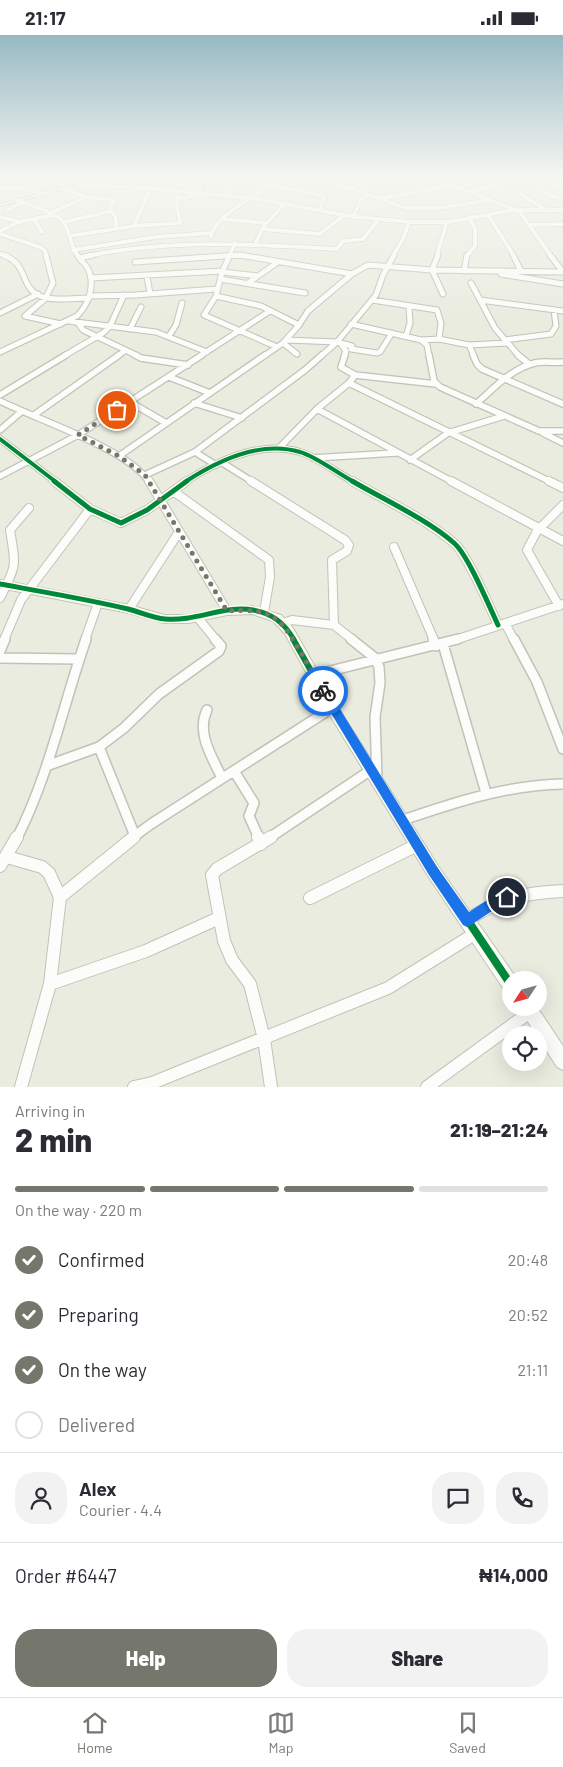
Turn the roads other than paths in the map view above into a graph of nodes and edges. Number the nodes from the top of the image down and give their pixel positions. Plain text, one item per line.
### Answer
1 (15, 225) edge
2 (38, 225) edge
3 (65, 225) edge
4 (116, 225) edge
5 (145, 225) edge
6 (217, 225) edge
7 (265, 225) edge
8 (331, 225) edge
9 (373, 225) edge
10 (408, 225) edge
11 (446, 225) edge
12 (473, 225) edge
13 (494, 225) edge
14 (528, 225) edge
15 (134, 226) joint
16 (116, 229) junction
17 (262, 229) junction
18 (42, 232) dead end
19 (0, 233) edge
20 (211, 233) junction
21 (69, 236) junction
22 (235, 243) junction
23 (256, 243) junction
24 (214, 244) junction
25 (140, 248) junction
26 (72, 250) junction
27 (0, 254) edge
28 (230, 256) junction
29 (79, 258) junction
30 (170, 261) junction
31 (135, 262) junction
32 (278, 262) junction
33 (387, 268) junction
34 (432, 270) junction
35 (223, 271) junction
36 (464, 271) junction
37 (492, 271) junction
38 (520, 271) junction
39 (563, 272) edge
40 (172, 274) junction
41 (352, 274) junction
42 (148, 276) junction
43 (258, 276) junction
44 (132, 277) junction
45 (91, 278) junction
46 (220, 279) junction
47 (248, 283) junction
48 (471, 283) dead end
49 (563, 284) edge
50 (217, 289) junction
51 (305, 293) dead end
52 (38, 294) junction
53 (150, 294) junction
54 (443, 294) dead end
55 (124, 295) junction
56 (216, 296) junction
57 (46, 297) junction
58 (89, 297) junction
59 (372, 300) junction
60 (480, 300) junction
61 (182, 303) dead end
62 (141, 307) dead end
63 (409, 307) junction
64 (554, 309) junction
65 (270, 311) junction
66 (563, 311) edge
67 (0, 313) edge
68 (68, 321) junction
69 (78, 323) junction
70 (61, 324) junction
71 (351, 324) junction
72 (299, 325) junction
73 (110, 326) junction
74 (130, 329) junction
75 (239, 331) junction
76 (392, 333) junction
77 (169, 336) junction
78 (406, 336) junction
79 (98, 337) junction
80 (439, 339) junction
81 (421, 340) junction
82 (505, 342) junction
83 (282, 343) junction
84 (339, 343) junction
85 (469, 345) junction
86 (125, 351) junction
87 (0, 352) edge
88 (208, 352) junction
89 (297, 354) dead end
90 (549, 362) junction
91 (563, 362) edge
92 (529, 364) junction
93 (188, 365) junction
94 (563, 369) edge
95 (355, 375) junction
96 (169, 377) junction
97 (505, 380) junction
98 (349, 383) junction
99 (436, 384) junction
100 (210, 393) junction
101 (0, 395) edge
102 (0, 401) edge
103 (130, 402) junction
104 (194, 403) junction
105 (476, 404) junction
106 (563, 404) edge
107 (317, 409) junction
108 (22, 412) junction
109 (34, 415) junction
110 (504, 416) junction
111 (242, 418) junction
112 (166, 423) junction
113 (0, 431) edge
114 (539, 431) junction
115 (563, 431) edge
116 (448, 433) junction
117 (78, 435) junction
118 (0, 439) edge
119 (563, 443) edge
120 (279, 449) junction
121 (195, 453) junction
122 (396, 453) junction
123 (119, 456) junction
124 (313, 458) junction
125 (410, 460) junction
126 (28, 461) junction
127 (219, 463) junction
128 (145, 475) junction
129 (0, 476) edge
130 (563, 488) edge
131 (173, 491) junction
132 (160, 501) junction
133 (563, 505) edge
134 (29, 507) dead end
135 (90, 509) junction
136 (540, 528) junction
137 (179, 532) junction
138 (563, 541) edge
139 (394, 547) dead end
140 (3, 584) edge
141 (28, 590) junction
142 (0, 599) edge
143 (98, 603) junction
144 (561, 605) edge
145 (129, 609) junction
146 (227, 611) junction
147 (264, 612) junction
148 (198, 618) junction
149 (282, 623) junction
150 (502, 624) junction
151 (334, 625) junction
152 (440, 645) junction
153 (0, 651) edge
154 (0, 658) edge
155 (79, 659) junction
156 (375, 659) junction
157 (314, 675) junction
158 (332, 708) junction
159 (207, 710) dead end
160 (98, 747) junction
161 (563, 749) edge
162 (49, 765) junction
163 (234, 771) junction
164 (374, 775) junction
165 (222, 778) junction
166 (563, 784) edge
167 (486, 793) junction
168 (403, 820) junction
169 (135, 836) junction
170 (261, 844) junction
171 (417, 845) junction
172 (2, 863) edge
173 (563, 891) edge
174 (60, 897) junction
175 (310, 898) dead end
176 (219, 919) junction
177 (467, 921) junction
178 (476, 933) junction
179 (502, 972) edge
180 (50, 985) junction
181 (520, 1016) edge
182 (532, 1016) edge
183 (264, 1039) junction
184 (563, 1061) edge
185 (21, 1087) edge
186 (134, 1087) edge
187 (271, 1087) edge
188 (427, 1087) edge

1 - 19 street
2 - 18 street
3 - 21 street
4 - 16 street
5 - 15 street
6 - 20 street
7 - 17 street
8 - 17 street
9 - 23 street
10 - 33 street
11 - 34 street
12 - 36 street
13 - 38 street
14 - 39 street
15 - 16 street
16 - 21 street
17 - 23 street
19 - 57 street
20 - 24 street
20 - 26 street
21 - 26 street
22 - 23 street
22 - 24 street
22 - 28 street
24 - 25 street
25 - 29 street
25 - 31 street
26 - 29 street
27 - 52 street
28 - 30 street
28 - 32 street
28 - 35 street
29 - 45 street
30 - 31 street
30 - 40 street
31 - 44 street
32 - 41 street
32 - 43 street
33 - 34 street
33 - 41 street
33 - 59 street
34 - 36 street
34 - 54 street
35 - 40 street
35 - 43 street
35 - 46 street
36 - 37 street
37 - 38 street
37 - 49 street
38 - 39 street
40 - 42 street
41 - 72 street
42 - 44 street
42 - 53 street
43 - 47 street
44 - 45 street
45 - 58 street
46 - 47 street
46 - 50 street
47 - 51 street
48 - 60 street
50 - 53 street
50 - 56 street
52 - 57 street
52 - 67 street
53 - 55 street
55 - 58 street
55 - 73 street
56 - 65 street
56 - 75 street
57 - 58 street
57 - 70 street
58 - 68 street
59 - 63 street
59 - 71 street
60 - 64 street
60 - 82 street
61 - 77 street
62 - 74 street
63 - 78 street
63 - 80 street
64 - 66 street
64 - 82 street
65 - 72 street
65 - 75 street
68 - 69 street
68 - 70 street
69 - 73 street
69 - 79 street
70 - 87 street
71 - 76 street
71 - 84 street
72 - 83 street
73 - 74 street
73 - 79 street
74 - 77 street
75 - 83 street
75 - 88 street
76 - 78 street
76 - 84 street
77 - 88 street
78 - 81 street
79 - 86 street
79 - 101 street
80 - 81 street
80 - 85 street
81 - 99 street
82 - 85 street
82 - 92 street
83 - 84 street
83 - 89 street
83 - 100 street
84 - 95 street
84 - 111 street
85 - 97 street
86 - 93 street
86 - 109 street
88 - 93 street
90 - 91 street
90 - 92 street
90 - 94 street
92 - 97 street
93 - 96 street
95 - 98 street
95 - 99 street
96 - 100 street
96 - 103 street
97 - 105 street
97 - 106 street
98 - 107 street
98 - 116 street
99 - 105 street
100 - 104 street
102 - 108 street
103 - 112 street
103 - 117 street
104 - 111 street
104 - 112 street
105 - 110 street
107 - 120 street
107 - 122 street
108 - 109 street
108 - 113 street
109 - 117 street
110 - 114 street
110 - 116 street
111 - 121 street
112 - 123 street
114 - 115 street
114 - 119 street
116 - 125 street
116 - 130 street
117 - 123 street
117 - 126 street
118 - 126 street
120 - 124 street
120 - 127 street
121 - 127 street
121 - 128 street
122 - 124 street
122 - 125 street
123 - 128 street
124 - 150 street
125 - 136 street
126 - 129 street
126 - 135 street
127 - 131 street
127 - 151 street
128 - 132 street
131 - 132 street
131 - 147 street
132 - 135 street
132 - 137 street
133 - 136 street
134 - 140 street
135 - 141 street
136 - 138 street
136 - 144 street
137 - 145 street
137 - 146 street
139 - 152 street
140 - 141 street
140 - 142 street
141 - 143 street
141 - 153 street
143 - 145 street
143 - 155 street
144 - 150 street
145 - 148 street
146 - 147 street
146 - 148 street
147 - 149 street
148 - 160 street
149 - 151 street
149 - 157 street
150 - 152 street
150 - 161 street
151 - 156 street
152 - 156 street
152 - 167 street
154 - 155 street
155 - 162 street
156 - 157 street
156 - 164 street
157 - 158 street
158 - 163 street
158 - 164 street
159 - 165 street
160 - 162 street
160 - 169 street
162 - 172 street
163 - 165 street
163 - 170 street
164 - 168 street
164 - 170 street
165 - 169 street
166 - 167 street
167 - 168 street
168 - 171 street
169 - 174 street
170 - 176 street
171 - 175 street
171 - 177 street
172 - 174 street
173 - 177 street
174 - 180 street
176 - 180 street
176 - 183 street
177 - 178 street
178 - 179 street
178 - 183 street
180 - 185 street
181 - 188 street
182 - 184 street
183 - 186 street
183 - 187 street

